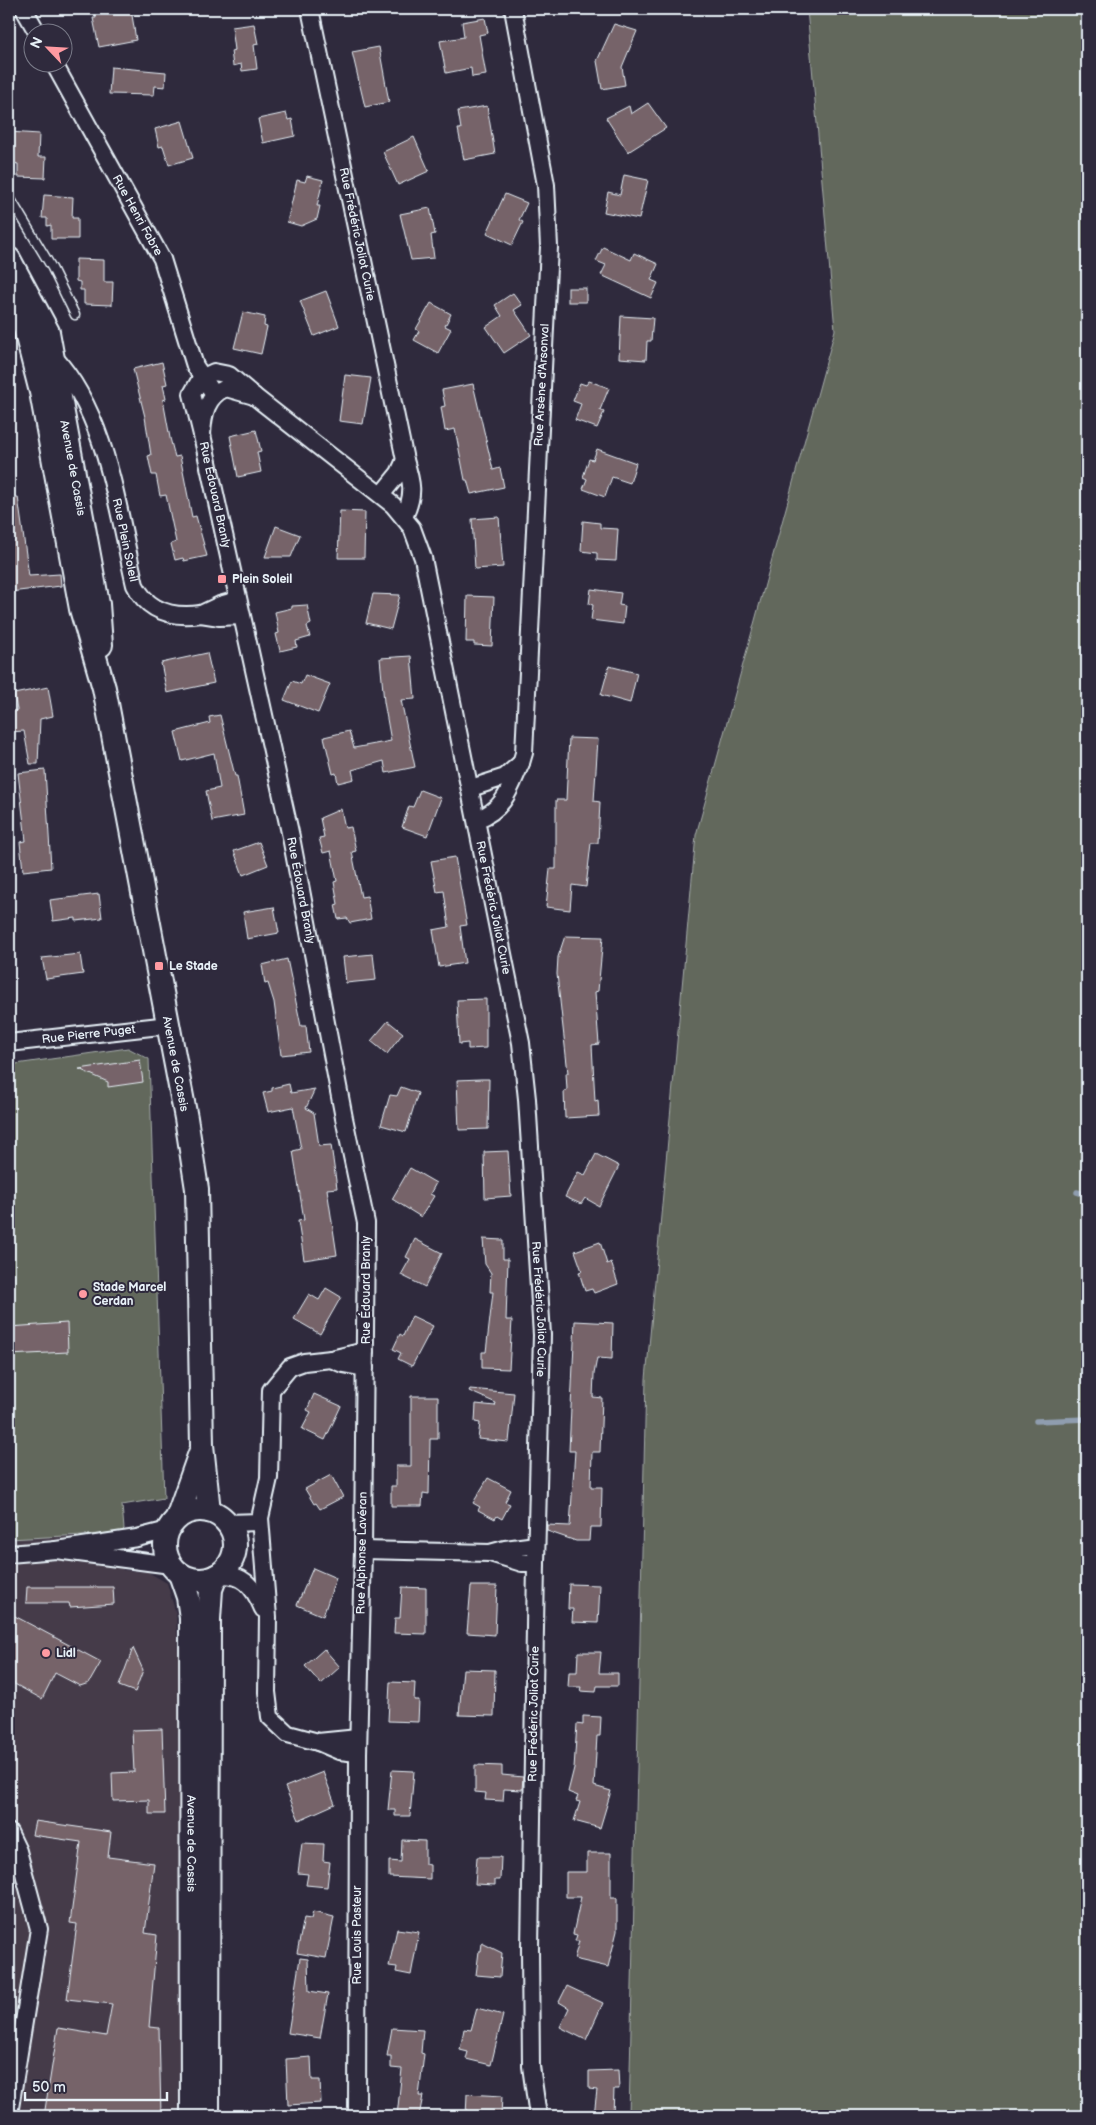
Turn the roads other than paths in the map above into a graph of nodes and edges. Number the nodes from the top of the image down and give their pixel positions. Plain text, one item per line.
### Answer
1 (24, 9) edge
2 (310, 9) edge
3 (513, 9) edge
4 (31, 22) edge
5 (59, 72) edge
6 (9, 196) edge
7 (9, 259) edge
8 (9, 293) edge
9 (75, 315) dead end
10 (54, 356) junction
11 (201, 378) junction
12 (41, 392) junction
13 (214, 394) junction
14 (254, 396) junction
15 (64, 412) junction
16 (92, 418) junction
17 (202, 435) junction
18 (405, 460) junction
19 (381, 495) junction
20 (404, 517) junction
21 (240, 608) junction
22 (104, 688) junction
23 (521, 763) junction
24 (471, 788) junction
25 (478, 819) junction
26 (169, 1025) junction
27 (9, 1042) edge
28 (365, 1351) junction
29 (330, 1359) junction
30 (365, 1368) junction
31 (202, 1445) junction
32 (209, 1510) junction
33 (260, 1522) junction
34 (228, 1523) junction
35 (172, 1524) junction
36 (536, 1545) junction
37 (263, 1549) junction
38 (56, 1550) junction
39 (363, 1550) junction
40 (490, 1553) junction
41 (9, 1554) edge
42 (536, 1563) junction
43 (175, 1569) junction
44 (226, 1576) junction
45 (268, 1617) junction
46 (358, 1745) junction
47 (9, 1832) edge
48 (9, 2114) edge
49 (192, 2116) edge
50 (208, 2116) edge
51 (357, 2116) edge
52 (538, 2116) edge

1 - 4 street
2 - 18 street, Rue Frédéric Joliot Curie
3 - 23 street, Rue Arsène d'Arsonval
5 - 11 street, Rue Henri Fabre
6 - 9 lane
7 - 10 main road, Avenue de Cassis
8 - 12 main road, Avenue de Cassis
10 - 15 main road, Avenue de Cassis
10 - 16 street, Rue Plein Soleil
11 - 13 street, Rue Henri Fabre
11 - 14 street
11 - 17 street, Rue Édouard Branly
12 - 15 street
12 - 22 main road, Avenue de Cassis
13 - 14 street
13 - 17 street, Rue Édouard Branly
14 - 19 street
15 - 16 street
15 - 22 main road, Avenue de Cassis
16 - 21 street, Rue Plein Soleil
17 - 21 street, Rue Édouard Branly
18 - 19 street
18 - 20 street, Rue Frédéric Joliot Curie
19 - 20 street, Rue Frédéric Joliot Curie
20 - 24 street, Rue Frédéric Joliot Curie
21 - 28 street, Rue Édouard Branly
22 - 26 main road, Avenue de Cassis
23 - 24 street
23 - 25 street, Rue Arsène d'Arsonval
24 - 25 street, Rue Frédéric Joliot Curie
25 - 36 street, Rue Frédéric Joliot Curie
26 - 27 street, Rue Pierre Puget
26 - 31 main road, Avenue de Cassis
28 - 29 street, Rue Édouard Branly
28 - 30 street, Rue Édouard Branly
29 - 30 street, Rue Édouard Branly
29 - 33 street, Rue Édouard Branly
30 - 39 street, Rue Alphonse Lavéran
31 - 32 main road, Avenue de Cassis
31 - 35 main road, Avenue de Cassis
32 - 34 main road
32 - 35 main road
33 - 34 street
33 - 37 street
34 - 44 main road, Avenue de Cassis
35 - 38 street
35 - 43 main road, Avenue de Cassis
36 - 40 street
36 - 42 street, Rue Frédéric Joliot Curie
37 - 44 street
37 - 45 street
38 - 41 street
38 - 43 street
39 - 40 street
39 - 46 street, Rue Alphonse Lavéran
40 - 42 street
42 - 52 street, Rue Frédéric Joliot Curie
43 - 44 main road
43 - 49 main road, Avenue de Cassis
44 - 45 street
44 - 50 main road, Avenue de Cassis
45 - 46 street
46 - 51 street, Rue Louis Pasteur
47 - 48 street

